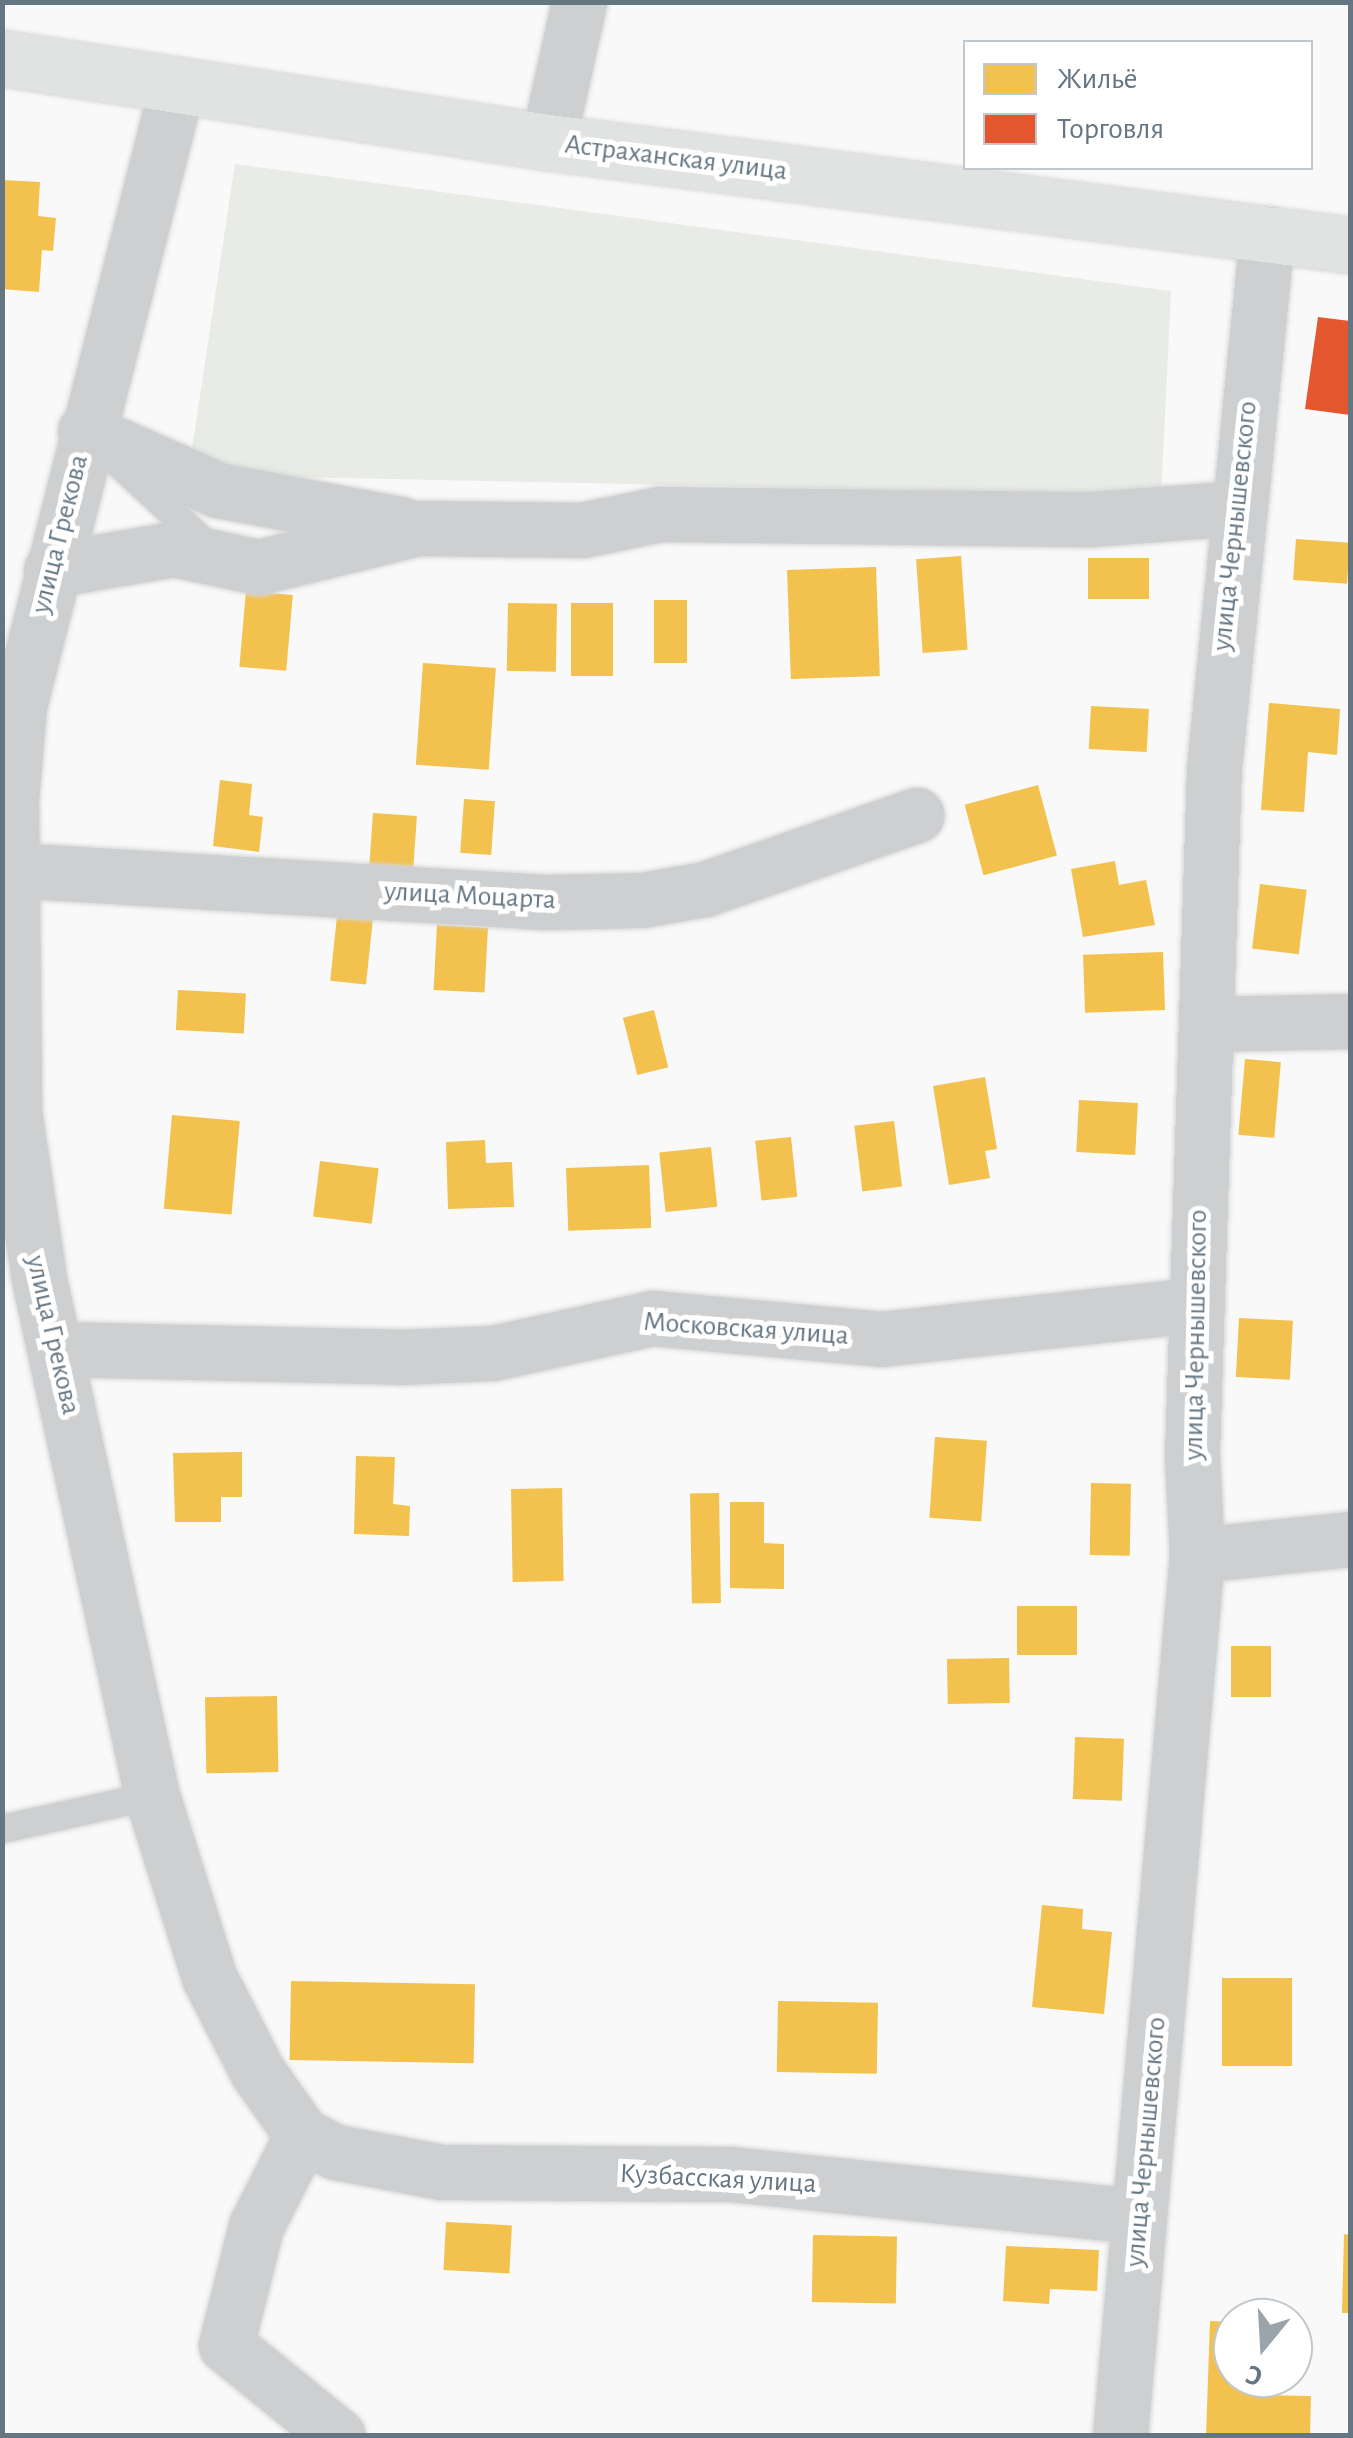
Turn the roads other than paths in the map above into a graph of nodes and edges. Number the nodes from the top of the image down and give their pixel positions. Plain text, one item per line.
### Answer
1 (579, 2) edge
2 (2, 58) edge
3 (177, 86) junction
4 (548, 142) junction
5 (1267, 234) junction
6 (1350, 245) edge
7 (85, 430) junction
8 (1236, 508) junction
9 (418, 528) junction
10 (218, 554) junction
11 (51, 570) junction
12 (916, 815) dead end
13 (12, 870) junction
14 (1350, 1021) edge
15 (1206, 1024) junction
16 (20, 1283) edge
17 (1196, 1305) junction
18 (59, 1349) junction
19 (1350, 1539) edge
20 (1197, 1556) junction
21 (152, 1796) junction
22 (2, 1830) edge
23 (302, 2135) junction
24 (1139, 2216) junction
25 (338, 2436) edge
26 (1120, 2436) edge

1 - 4 street
2 - 3 main road, Астраханская улица
3 - 4 main road, Астраханская улица
3 - 7 street, улица Грекова
4 - 5 main road, Астраханская улица
5 - 6 main road, Астраханская улица
5 - 8 street, улица Чернышевского
7 - 9 street
7 - 10 lane
7 - 11 street, улица Грекова
8 - 9 street
8 - 15 street, улица Чернышевского
9 - 10 street
10 - 11 street
11 - 13 street, улица Грекова
12 - 13 street, улица Моцарта
13 - 16 street, улица Грекова
14 - 15 street
15 - 17 street, улица Чернышевского
16 - 18 street, улица Грекова
17 - 18 street, Московская улица
17 - 20 street, улица Чернышевского
18 - 21 street, улица Грекова
19 - 20 street
20 - 24 street, улица Чернышевского
21 - 22 lane
21 - 23 street, улица Грекова
23 - 24 street, Кузбасская улица
23 - 25 street
24 - 26 street, улица Чернышевского

